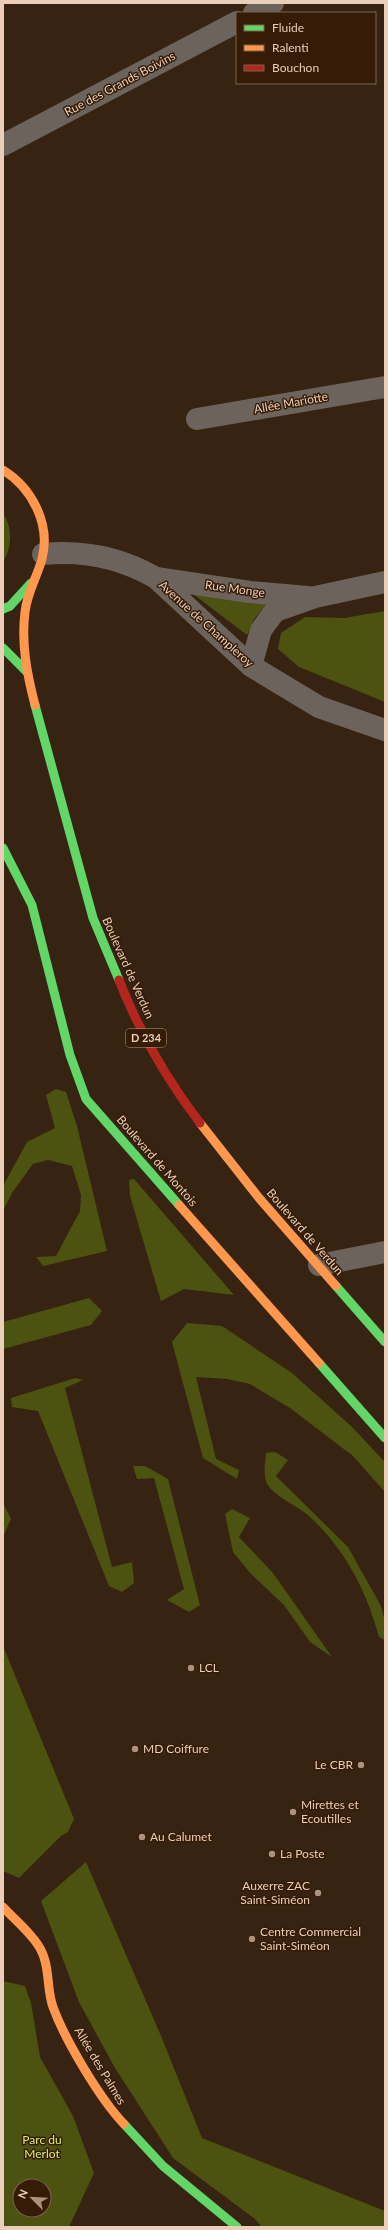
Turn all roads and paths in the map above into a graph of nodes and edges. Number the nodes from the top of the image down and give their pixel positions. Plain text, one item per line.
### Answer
1 (272, 3) edge
2 (256, 12) edge
3 (236, 23) edge
4 (3, 146) edge
5 (385, 387) edge
6 (197, 419) dead end
7 (3, 470) edge
8 (43, 554) junction
9 (156, 578) junction
10 (33, 581) junction
11 (385, 582) edge
12 (315, 597) junction
13 (3, 609) edge
14 (3, 648) edge
15 (252, 666) junction
16 (26, 671) junction
17 (385, 730) edge
18 (3, 848) edge
19 (385, 1252) edge
20 (319, 1266) junction
21 (385, 1342) edge
22 (385, 1438) edge
23 (3, 1907) edge
24 (236, 2227) edge

1 - 2 street
3 - 4 street, Rue des Grands Boivins
5 - 6 street, Allée Mariotte
7 - 8 street
8 - 9 street, Avenue de Champleroy
8 - 10 street
9 - 12 street, Rue Monge
9 - 15 street, Avenue de Champleroy
10 - 13 street
10 - 16 street, D 234
11 - 12 street, Rue Monge
12 - 15 street, Rue Monge
14 - 16 street, D 234
15 - 17 street, Avenue de Champleroy
16 - 20 street, Boulevard de Verdun / D 234
18 - 22 street, Boulevard de Montois
19 - 20 street
20 - 21 street, Boulevard de Verdun / D 234
23 - 24 street, Allée des Palmes

